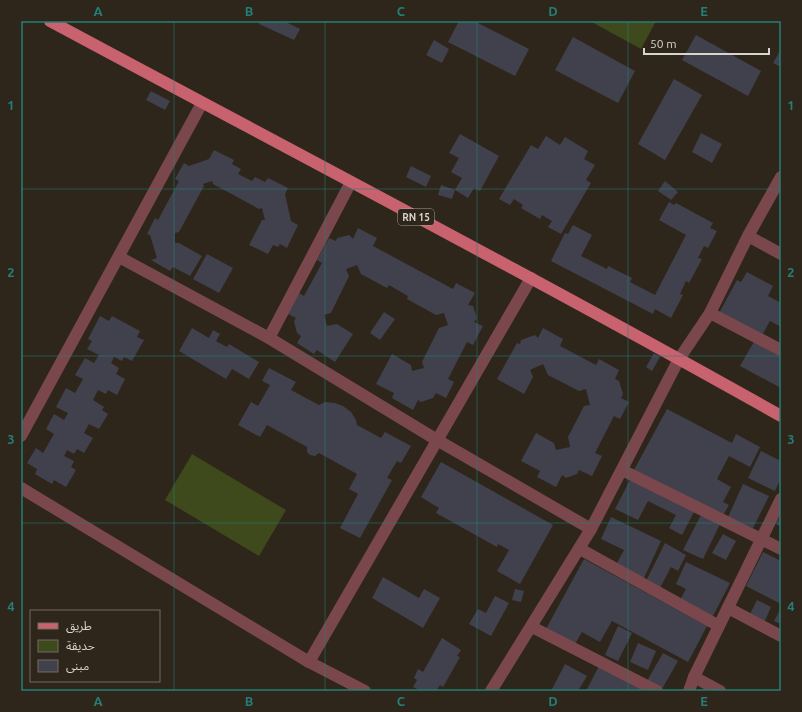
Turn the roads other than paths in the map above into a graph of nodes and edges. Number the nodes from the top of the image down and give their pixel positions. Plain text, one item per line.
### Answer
1 (50, 21) edge
2 (202, 103) junction
3 (781, 177) edge
4 (351, 182) junction
5 (748, 236) junction
6 (781, 254) edge
7 (119, 256) junction
8 (531, 278) junction
9 (710, 313) junction
10 (269, 338) junction
11 (781, 350) edge
12 (679, 359) junction
13 (781, 416) edge
14 (21, 436) edge
15 (437, 440) junction
16 (622, 470) junction
17 (21, 488) edge
18 (781, 499) edge
19 (591, 529) junction
20 (762, 538) junction
21 (580, 549) junction
22 (781, 549) edge
23 (728, 608) junction
24 (719, 626) junction
25 (532, 628) junction
26 (781, 636) edge
27 (308, 662) junction
28 (694, 677) junction
29 (365, 691) edge
30 (491, 691) edge
31 (657, 691) edge
32 (689, 691) edge
33 (720, 691) edge

1 - 2 main road, RN 15
2 - 4 main road, RN 15
2 - 7 street
3 - 5 street
4 - 8 main road, RN 15
4 - 10 street
5 - 6 street
5 - 9 street
7 - 10 street
7 - 14 street
8 - 12 main road, RN 15
8 - 15 street
9 - 11 street
9 - 12 street
10 - 15 street
12 - 13 main road, RN 15
12 - 16 street
15 - 19 street
15 - 27 street
16 - 19 street
16 - 20 street
17 - 27 street
18 - 20 street
19 - 21 street
20 - 22 street
20 - 23 street
21 - 24 street
21 - 25 street
23 - 24 street
23 - 26 street
24 - 28 street
25 - 30 street
25 - 31 street
27 - 29 street
28 - 32 street
28 - 33 street

